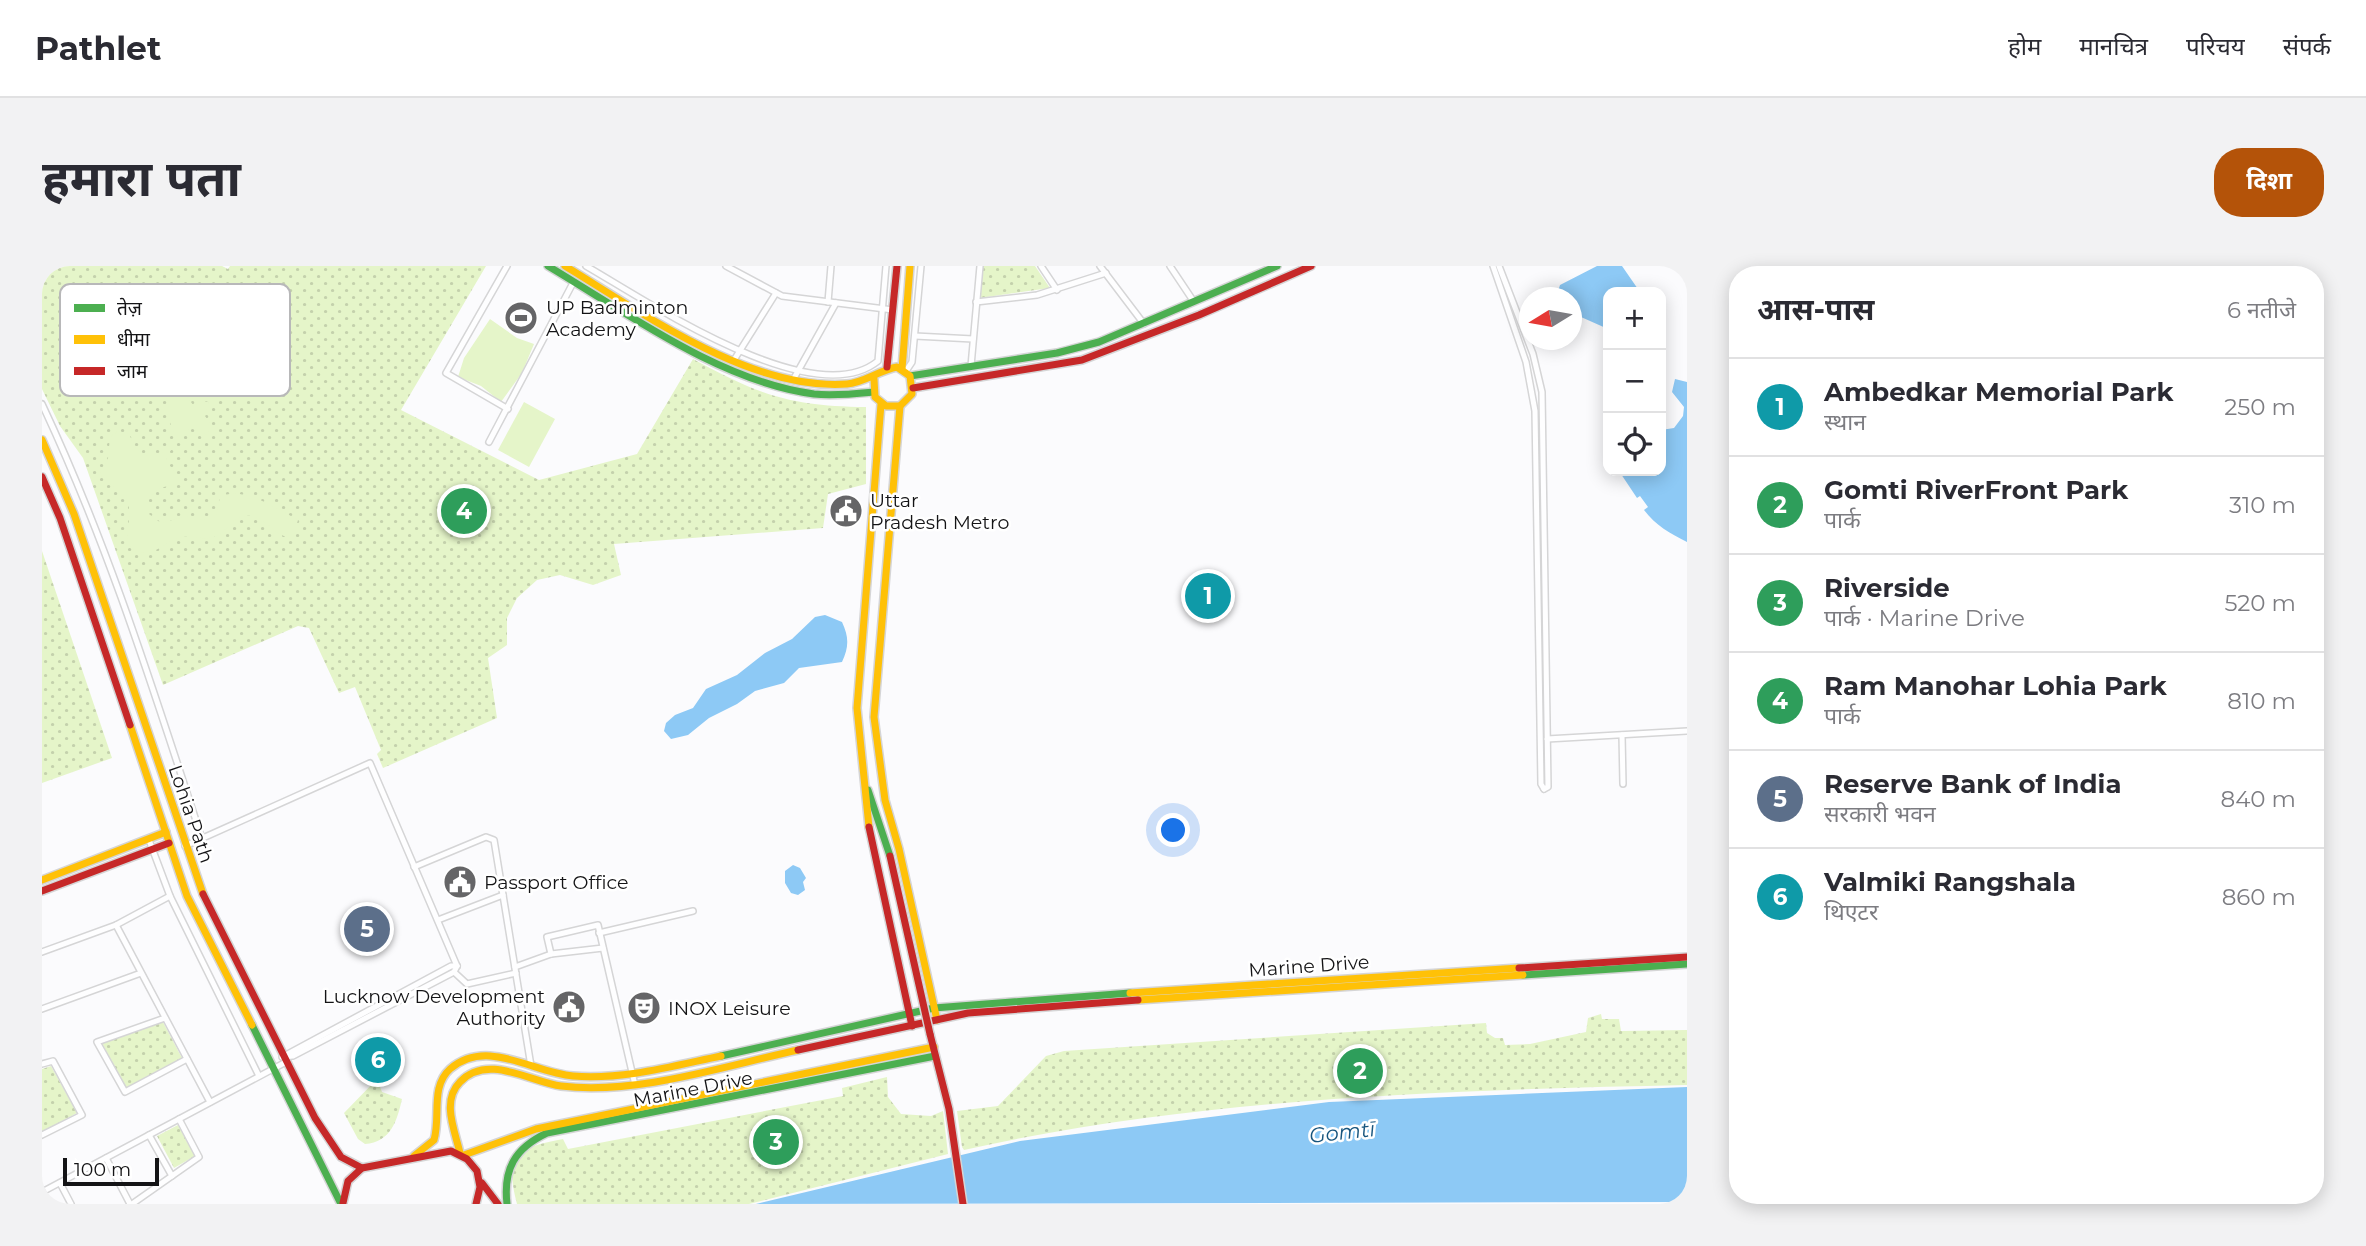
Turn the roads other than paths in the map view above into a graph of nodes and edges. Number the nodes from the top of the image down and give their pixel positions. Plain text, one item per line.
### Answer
1 (508, 266) edge
2 (548, 266) edge
3 (565, 266) edge
4 (586, 266) edge
5 (726, 266) edge
6 (831, 266) edge
7 (886, 266) edge
8 (897, 266) edge
9 (910, 266) edge
10 (921, 266) edge
11 (979, 266) edge
12 (1041, 266) edge
13 (1100, 266) edge
14 (1170, 266) edge
15 (1277, 266) edge
16 (1311, 266) edge
17 (1493, 266) edge
18 (1499, 266) edge
19 (1106, 273) junction
20 (574, 281) junction
21 (1056, 290) junction
22 (776, 293) junction
23 (828, 302) junction
24 (976, 302) junction
25 (1194, 302) junction
26 (836, 303) junction
27 (882, 308) junction
28 (893, 310) junction
29 (1144, 324) junction
30 (915, 336) junction
31 (973, 339) junction
32 (740, 351) junction
33 (734, 360) junction
34 (971, 366) junction
35 (887, 367) junction
36 (798, 370) junction
37 (906, 372) junction
38 (874, 379) junction
39 (793, 380) junction
40 (913, 388) junction
41 (873, 392) junction
42 (42, 404) edge
43 (881, 404) junction
44 (900, 406) junction
45 (508, 409) junction
46 (42, 440) edge
47 (489, 442) dead end
48 (42, 477) edge
49 (1687, 731) edge
50 (1622, 734) junction
51 (1544, 739) junction
52 (862, 769) junction
53 (1623, 784) dead end
54 (890, 827) junction
55 (166, 832) junction
56 (202, 839) junction
57 (149, 840) junction
58 (169, 843) junction
59 (185, 846) junction
60 (153, 850) junction
61 (890, 856) junction
62 (414, 867) junction
63 (42, 880) edge
64 (42, 891) edge
65 (503, 895) junction
66 (170, 896) junction
67 (693, 911) dead end
68 (438, 920) junction
69 (116, 925) junction
70 (599, 933) junction
71 (603, 948) junction
72 (42, 952) edge
73 (551, 954) junction
74 (1687, 957) edge
75 (1687, 964) edge
76 (456, 969) junction
77 (515, 970) junction
78 (142, 973) junction
79 (934, 1008) junction
80 (42, 1009) edge
81 (910, 1013) junction
82 (165, 1018) junction
83 (937, 1020) junction
84 (912, 1026) junction
85 (276, 1044) junction
86 (934, 1047) junction
87 (264, 1050) junction
88 (935, 1056) junction
89 (187, 1059) junction
90 (284, 1059) junction
91 (42, 1065) edge
92 (531, 1066) junction
93 (274, 1069) junction
94 (632, 1073) junction
95 (259, 1076) junction
96 (635, 1085) junction
97 (210, 1102) junction
98 (179, 1119) junction
99 (42, 1135) edge
100 (149, 1135) junction
101 (462, 1154) junction
102 (414, 1156) junction
103 (106, 1158) junction
104 (362, 1168) junction
105 (172, 1176) junction
106 (60, 1183) junction
107 (482, 1183) junction
108 (42, 1192) edge
109 (71, 1204) edge
110 (131, 1204) edge
111 (342, 1204) edge
112 (476, 1204) edge
113 (498, 1204) edge
114 (507, 1204) edge
115 (963, 1204) edge

1 - 45 street
2 - 20 street
3 - 33 street
4 - 32 street
5 - 22 street
6 - 23 street
7 - 27 street
8 - 28 street
9 - 37 street
10 - 30 street
11 - 24 street
12 - 21 street
13 - 19 street
14 - 25 street
15 - 25 street
16 - 40 street
17 - 51 street
18 - 51 street
19 - 21 street
19 - 29 street
20 - 41 street
20 - 45 street
21 - 24 street
22 - 23 street
22 - 32 street
23 - 26 street
24 - 31 street
25 - 29 street
26 - 27 street
26 - 36 street
27 - 28 street
27 - 36 street
28 - 35 street
29 - 34 street
30 - 31 street
30 - 37 street
31 - 34 street
32 - 33 street
32 - 36 street
33 - 39 street
34 - 37 street
35 - 37 street
35 - 38 street
36 - 39 street
37 - 40 street
38 - 39 street
38 - 41 street
40 - 44 street
41 - 43 street
42 - 56 street
43 - 44 street
43 - 52 street
44 - 54 street
45 - 47 street
46 - 59 street, Lohia Path
48 - 55 street, Lohia Path
49 - 50 street
50 - 51 street
50 - 53 street
51 - 51 street
52 - 61 street
52 - 81 street
54 - 61 street
54 - 79 street
55 - 57 street
55 - 58 street, Lohia Path
56 - 59 street
56 - 62 street
57 - 60 street
57 - 63 street
58 - 60 street
58 - 87 street, Lohia Path
59 - 85 street, Lohia Path
60 - 64 street
60 - 66 street
61 - 86 street, bridge
62 - 65 street
62 - 68 street
65 - 68 street
65 - 77 street
66 - 69 street
66 - 95 street
67 - 70 street
68 - 76 street
69 - 72 street
69 - 78 street
70 - 71 street
70 - 73 street
71 - 73 street
71 - 94 street
73 - 77 street
74 - 79 street, Marine Drive
75 - 83 street, Marine Drive
76 - 77 street
76 - 90 street
77 - 92 street
78 - 80 street
78 - 82 street
79 - 81 street, Marine Drive
79 - 83 street
81 - 84 street
81 - 94 street, Marine Drive
82 - 89 street
82 - 89 street
83 - 84 street, Marine Drive
84 - 96 street, Marine Drive
85 - 87 street
85 - 90 street, Lohia Path
86 - 88 street
86 - 101 street, Marine Drive
87 - 93 street, Lohia Path
88 - 114 street, Marine Drive
88 - 115 street
89 - 97 street
90 - 93 street
90 - 104 street, Lohia Path
91 - 99 street
92 - 94 street, Marine Drive
92 - 102 street, Marine Drive
93 - 95 street
93 - 111 street, Lohia Path
94 - 96 street
95 - 97 street
96 - 101 street, Marine Drive
97 - 98 street
98 - 100 street
98 - 105 street
100 - 103 street
100 - 105 street
101 - 102 street, Marine Drive
101 - 107 street
102 - 104 street, Marine Drive
103 - 106 street
103 - 110 street
104 - 111 street
105 - 110 street
106 - 108 street
106 - 109 street
107 - 112 street
107 - 113 street

